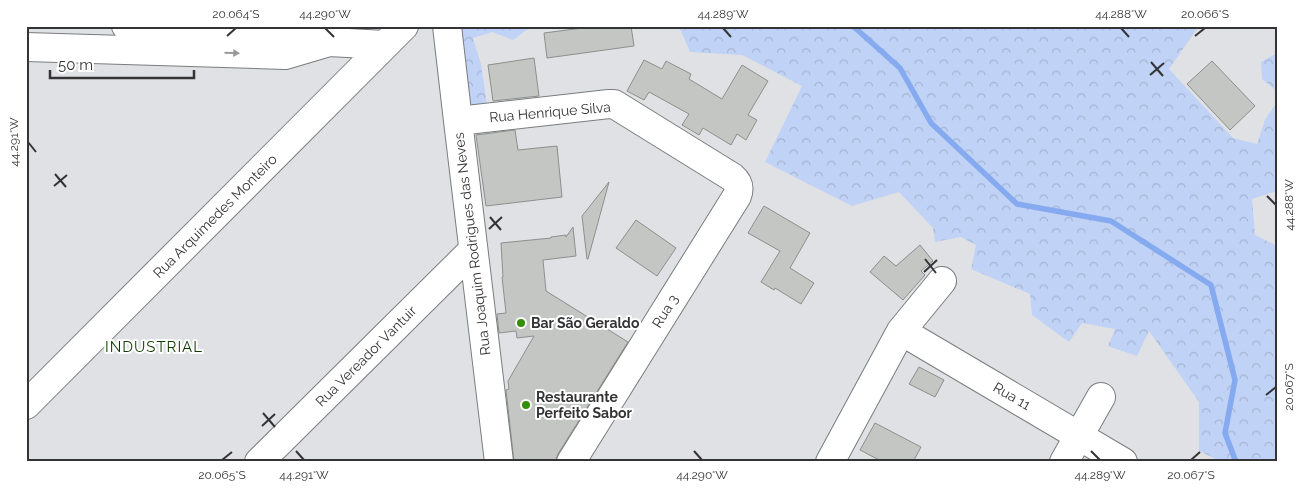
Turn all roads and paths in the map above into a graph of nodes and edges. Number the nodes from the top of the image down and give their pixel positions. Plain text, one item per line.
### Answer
1 (126, 26) edge
2 (404, 26) edge
3 (447, 26) edge
4 (329, 42) junction
5 (385, 45) junction
6 (26, 47) edge
7 (458, 121) junction
8 (739, 185) joint
9 (473, 250) junction
10 (942, 281) dead end
11 (901, 331) junction
12 (1101, 397) dead end
13 (26, 405) edge
14 (1078, 435) junction
15 (259, 462) edge
16 (499, 462) edge
17 (571, 462) edge
18 (830, 462) edge
19 (1064, 462) edge
20 (1123, 462) edge

1 - 4 street
2 - 5 street, Rua Arquimedes Monteiro
3 - 7 street, Rua Joaquim Rodrigues das Neves
4 - 5 street
6 -> 4 street
5 - 13 street, Rua Arquimedes Monteiro
7 - 8 street, Rua Henrique Silva
7 - 9 street, Rua Joaquim Rodrigues das Neves
8 - 17 street, Rua 3
9 - 15 street, Rua Vereador Vantuir
9 - 16 street, Rua Joaquim Rodrigues das Neves
10 - 11 street
11 - 14 street, Rua 11
11 - 18 street
12 - 14 street
14 - 19 street
14 - 20 street, Rua 11

